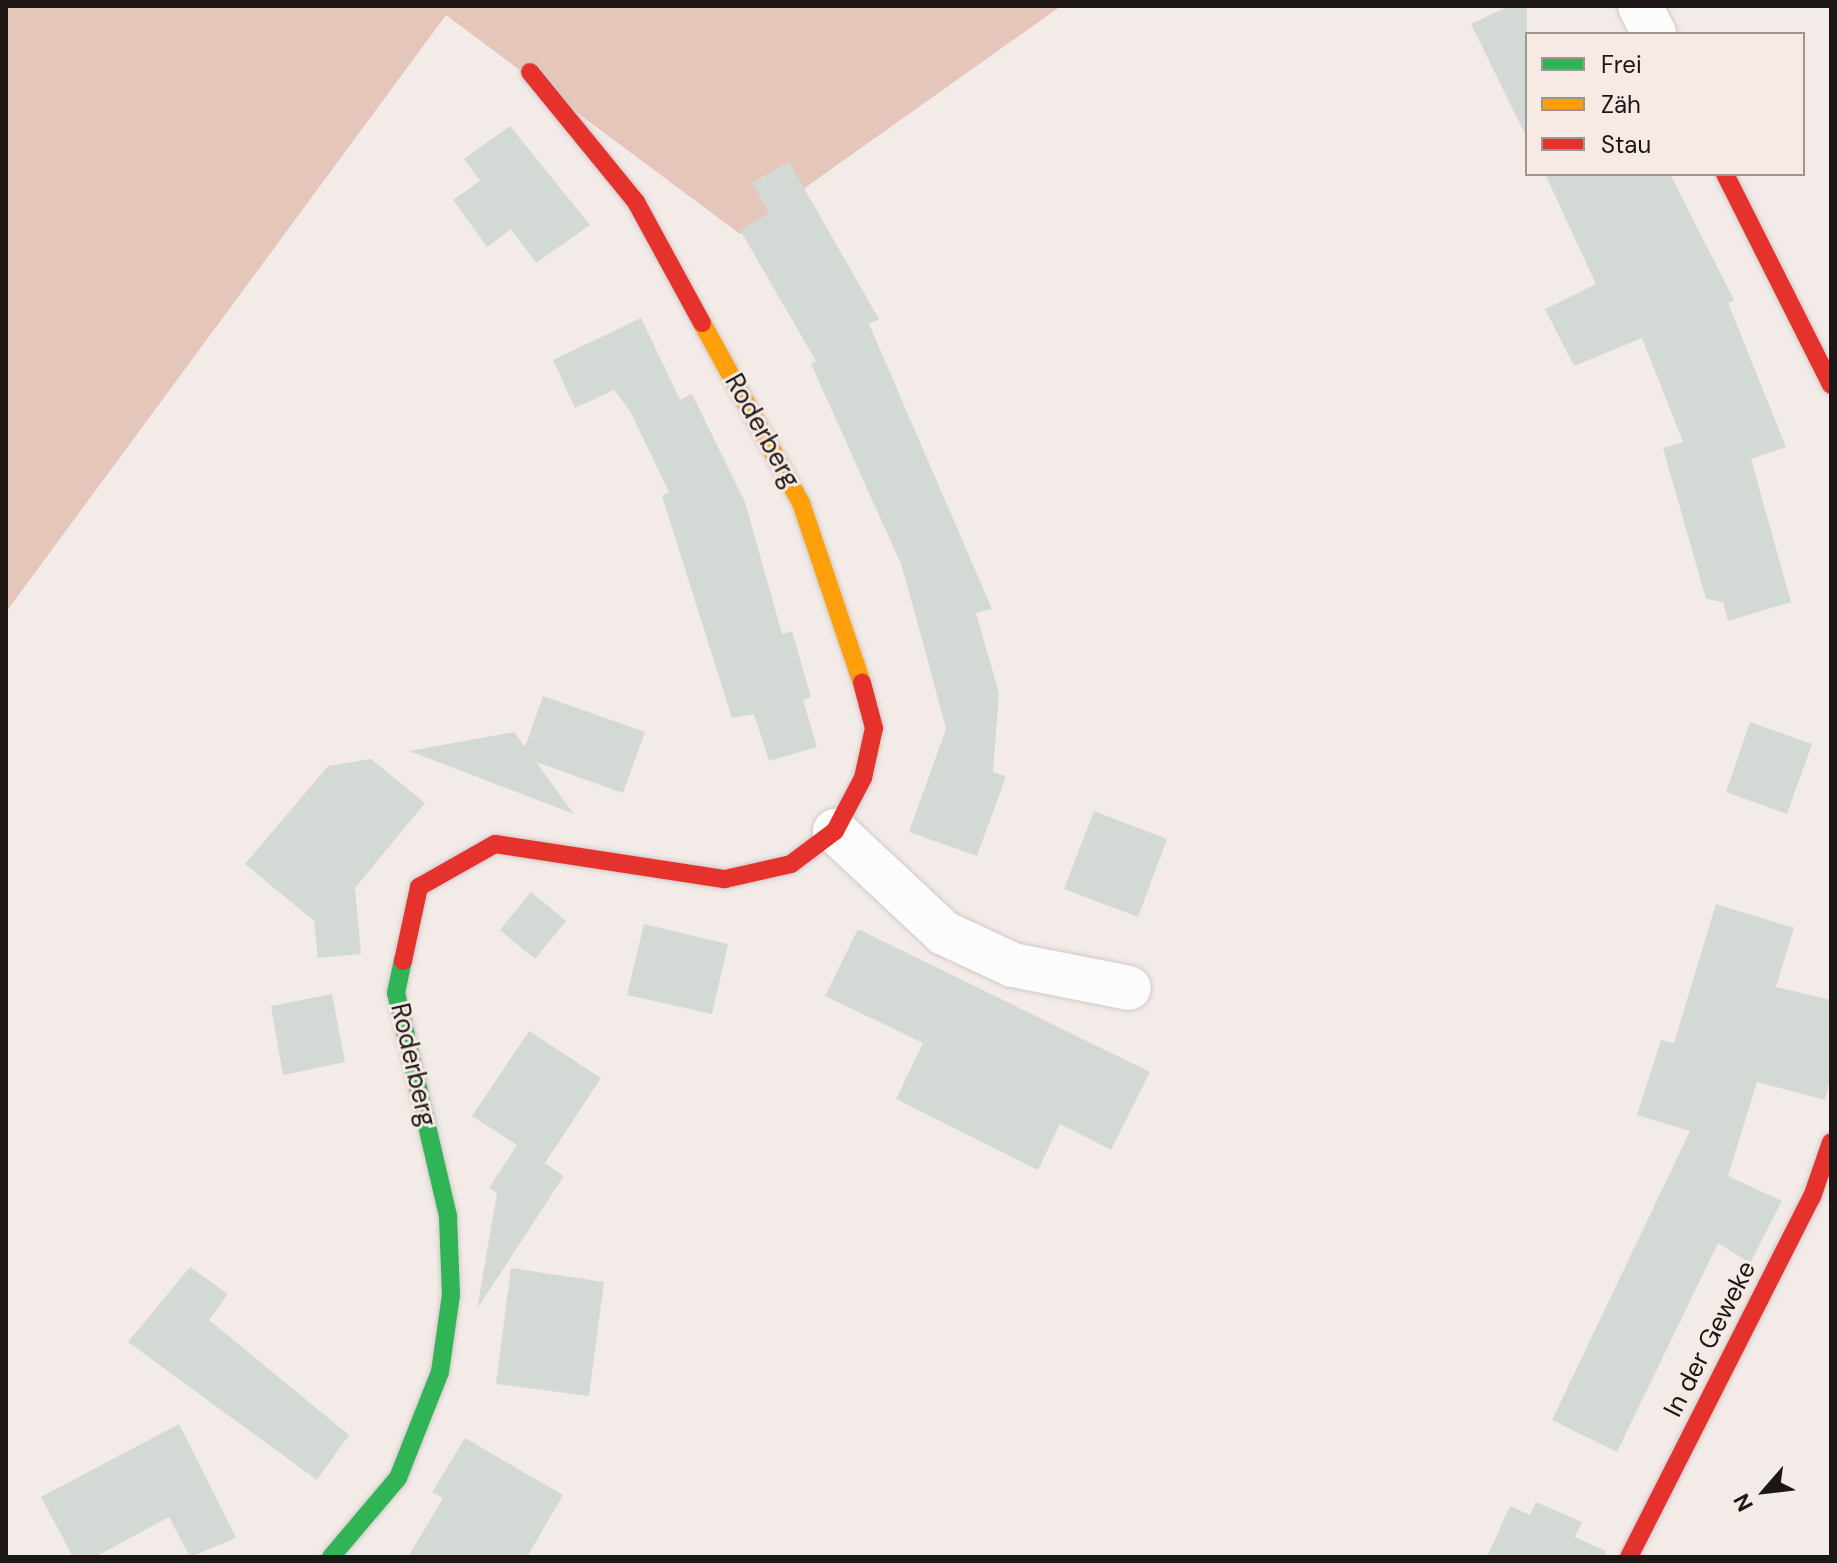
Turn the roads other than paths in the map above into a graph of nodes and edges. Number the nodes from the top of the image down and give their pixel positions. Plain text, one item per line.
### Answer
1 (1640, 6) edge
2 (1653, 32) edge
3 (530, 72) dead end
4 (1726, 176) edge
5 (1831, 385) edge
6 (835, 831) junction
7 (1129, 988) dead end
8 (1831, 1142) edge
9 (331, 1557) edge
10 (1629, 1557) edge

1 - 2 street
3 - 6 street, Roderberg
4 - 5 street
6 - 7 street
6 - 9 street, Roderberg
8 - 10 street, In der Geweke

